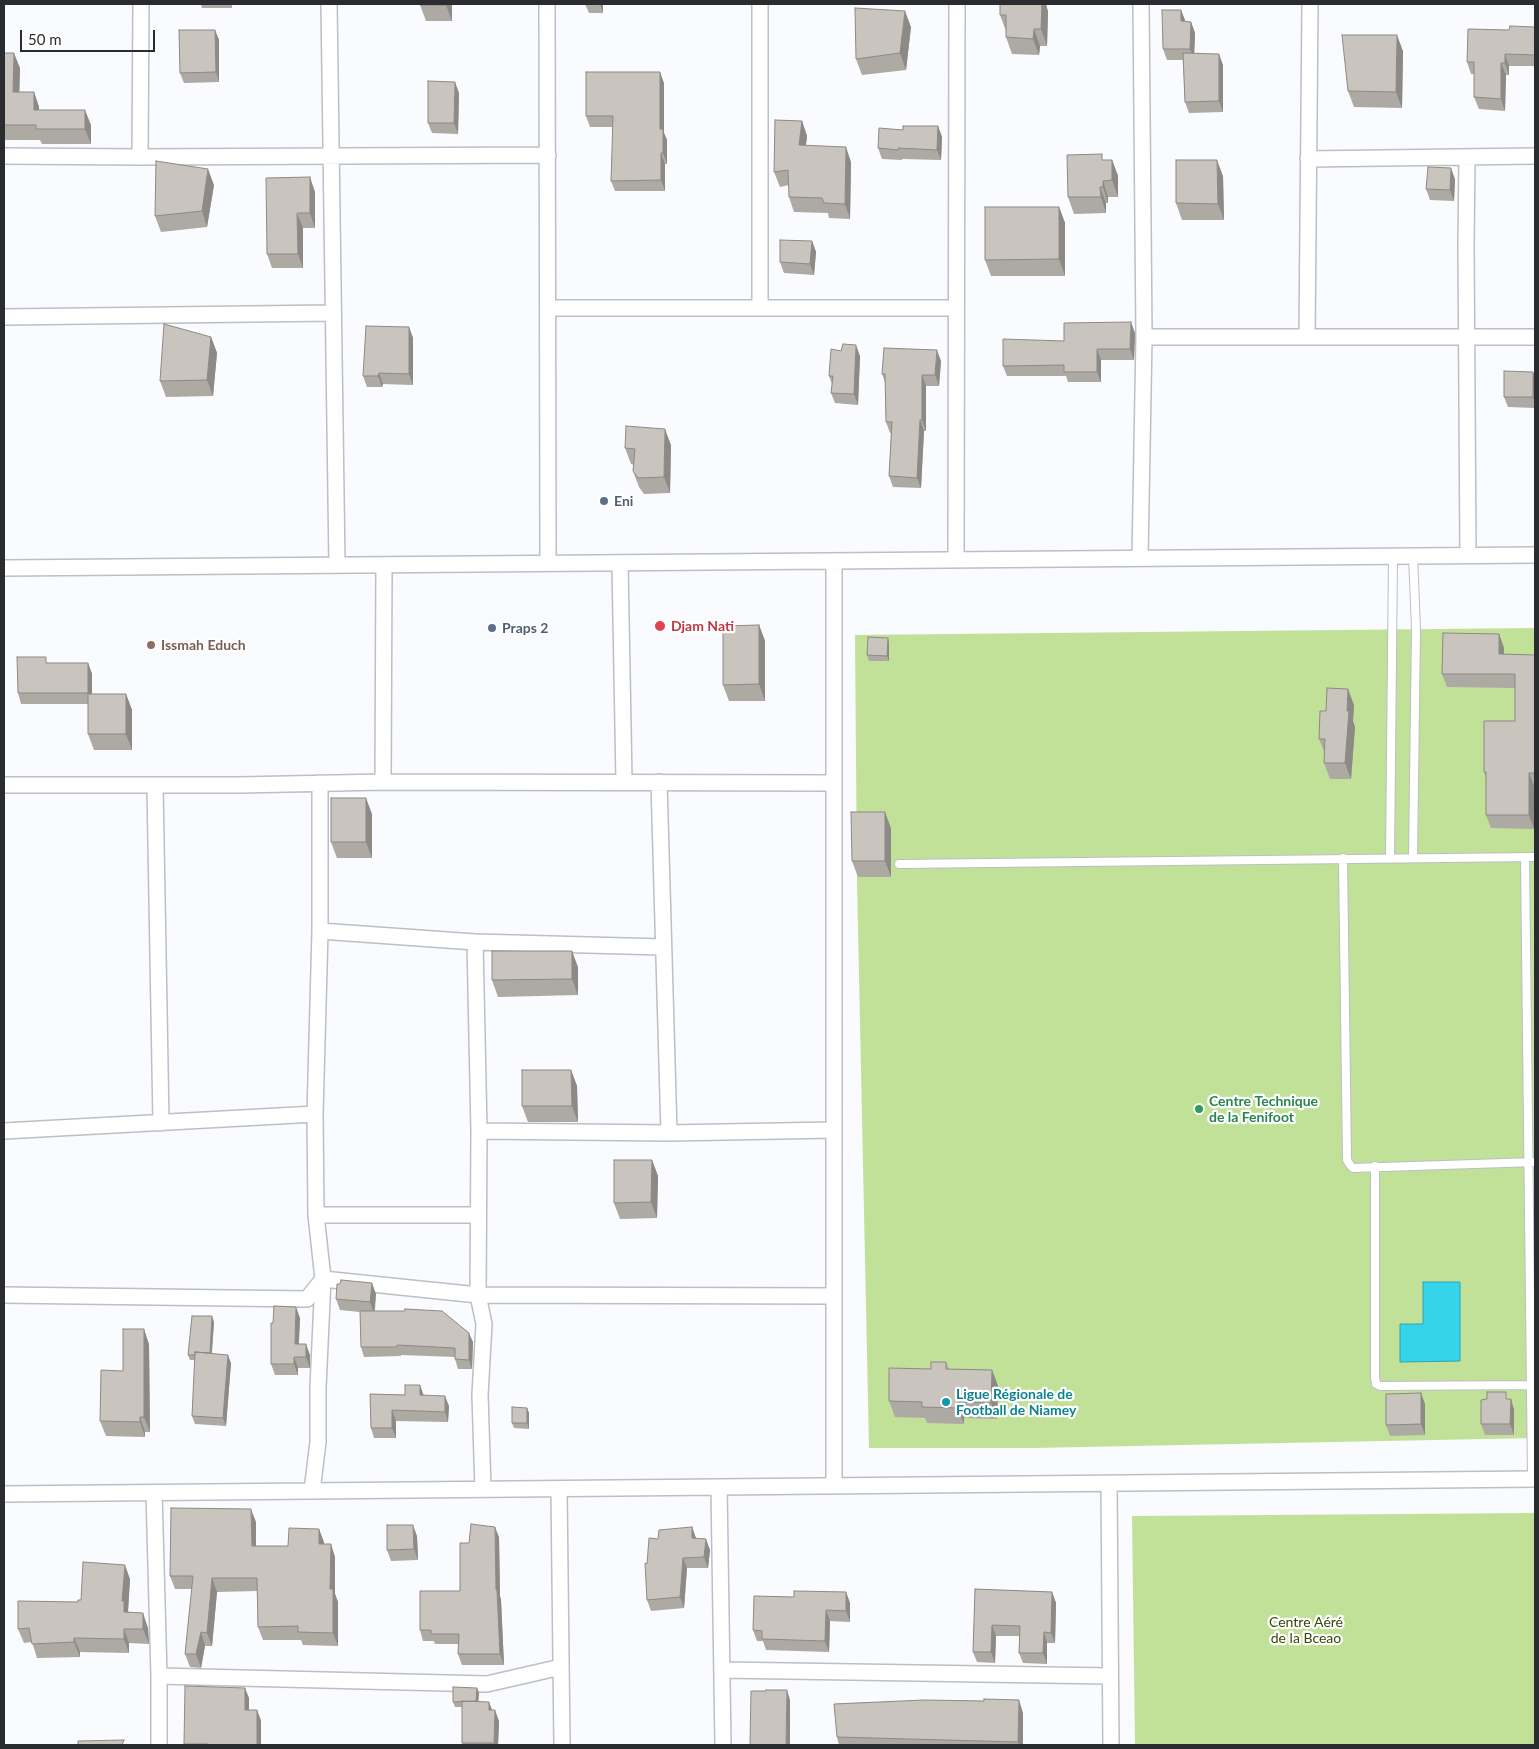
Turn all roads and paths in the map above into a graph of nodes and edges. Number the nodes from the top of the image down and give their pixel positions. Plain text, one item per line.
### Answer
1 (141, 4) edge
2 (329, 4) edge
3 (548, 4) edge
4 (760, 4) edge
5 (957, 4) edge
6 (1141, 4) edge
7 (1310, 4) edge
8 (548, 155) junction
9 (4, 156) edge
10 (330, 156) junction
11 (1535, 156) edge
12 (1467, 157) junction
13 (140, 158) junction
14 (1308, 159) junction
15 (760, 307) junction
16 (548, 308) junction
17 (956, 308) junction
18 (332, 313) junction
19 (4, 317) edge
20 (1307, 337) junction
21 (1467, 337) junction
22 (1535, 337) edge
23 (1144, 338) junction
24 (1468, 555) junction
25 (1535, 555) edge
26 (1393, 556) junction
27 (1413, 556) junction
28 (1140, 558) junction
29 (956, 560) junction
30 (834, 561) junction
31 (548, 563) junction
32 (620, 563) junction
33 (384, 564) junction
34 (337, 565) junction
35 (4, 568) edge
36 (383, 782) junction
37 (624, 782) junction
38 (659, 782) junction
39 (320, 783) junction
40 (834, 783) junction
41 (4, 785) edge
42 (155, 785) junction
43 (1525, 857) junction
44 (1535, 857) edge
45 (1343, 858) junction
46 (1390, 858) junction
47 (1413, 858) junction
48 (899, 864) dead end
49 (320, 931) junction
50 (475, 942) junction
51 (663, 947) junction
52 (315, 1114) junction
53 (160, 1123) junction
54 (833, 1130) junction
55 (4, 1131) edge
56 (479, 1131) junction
57 (669, 1133) junction
58 (1532, 1162) edge
59 (1375, 1166) junction
60 (316, 1214) junction
61 (478, 1215) junction
62 (323, 1279) junction
63 (4, 1295) edge
64 (478, 1295) junction
65 (834, 1296) junction
66 (1531, 1385) junction
67 (1533, 1479) edge
68 (1109, 1483) junction
69 (834, 1486) junction
70 (719, 1487) junction
71 (483, 1489) junction
72 (558, 1489) junction
73 (312, 1491) junction
74 (154, 1492) junction
75 (4, 1494) edge
76 (561, 1667) junction
77 (723, 1670) junction
78 (159, 1676) junction
79 (1110, 1676) junction
80 (159, 1745) edge
81 (562, 1745) edge
82 (723, 1745) edge
83 (1111, 1745) edge

1 - 13 street
2 - 10 street
3 - 8 street
4 - 15 street
5 - 17 street
6 - 23 street
7 - 14 street
8 - 10 street
8 - 16 street
9 - 13 street
10 - 13 street
10 - 18 street
11 - 12 street
12 - 14 street
12 - 21 street
14 - 20 street
15 - 16 street
15 - 17 street
16 - 31 street
17 - 29 street
18 - 19 street
18 - 34 street
20 - 21 street
20 - 23 street
21 - 22 street
21 - 24 street
23 - 28 street
24 - 25 street
24 - 27 street
26 - 27 street
26 - 28 street
26 - 46 lane
27 - 47 lane
28 - 29 street
29 - 30 street
30 - 32 street
30 - 40 street
31 - 32 street
31 - 33 street
32 - 37 street
33 - 34 street
33 - 36 street
34 - 35 street
36 - 37 street
36 - 39 street
37 - 38 street
38 - 40 street
38 - 51 street
39 - 42 street
39 - 49 street
40 - 54 street
41 - 42 street
42 - 53 street
43 - 44 lane
43 - 47 lane
43 - 58 lane
45 - 46 lane
45 - 48 lane
45 - 59 lane
46 - 47 lane
49 - 50 street
49 - 52 street
50 - 51 street
50 - 56 street
51 - 57 street
52 - 53 street
52 - 60 street
53 - 55 street
54 - 57 street
54 - 65 street
56 - 57 street
56 - 61 street
58 - 59 lane
58 - 66 lane
59 - 66 lane
60 - 61 street
60 - 62 street
61 - 64 street
62 - 63 street
62 - 64 street
62 - 73 street
64 - 65 street
64 - 71 street
65 - 69 street
66 - 67 lane
67 - 68 street
68 - 69 street
68 - 79 street
69 - 70 street
70 - 72 street
70 - 77 street
71 - 72 street
71 - 73 street
72 - 76 street
73 - 74 street
74 - 75 street
74 - 78 street
76 - 78 street
76 - 81 street
77 - 79 street
77 - 82 street
78 - 80 street
79 - 83 street

